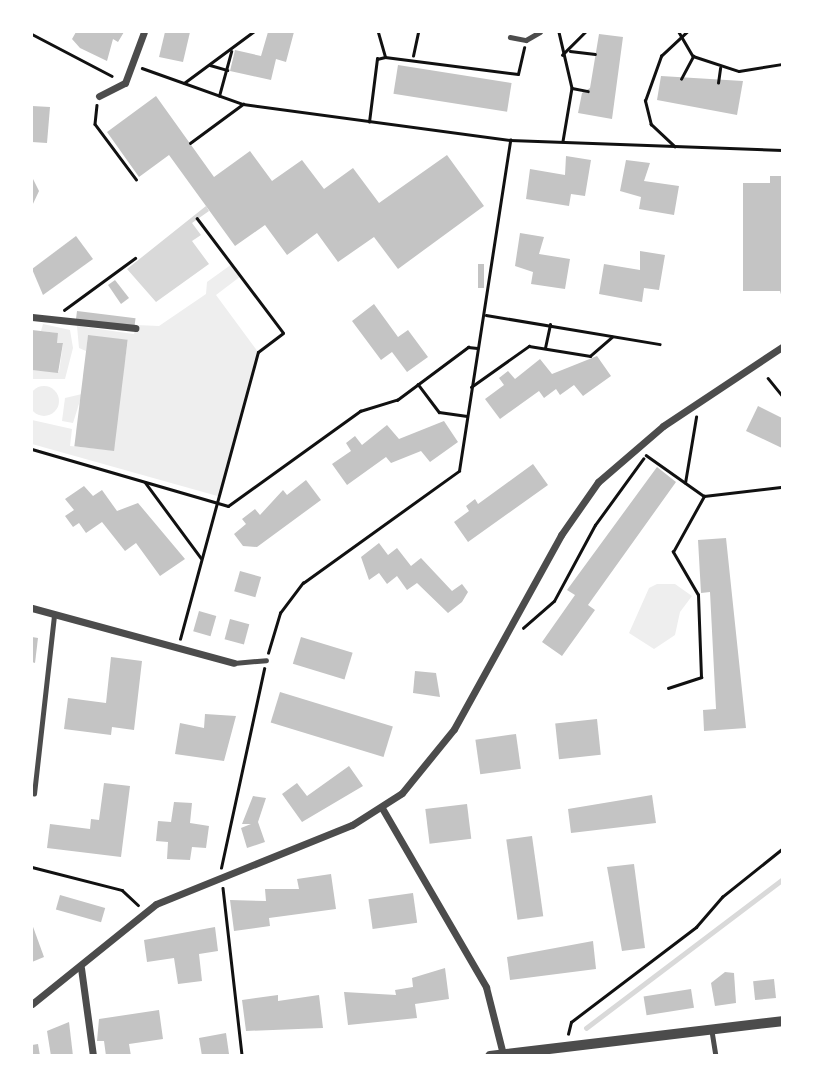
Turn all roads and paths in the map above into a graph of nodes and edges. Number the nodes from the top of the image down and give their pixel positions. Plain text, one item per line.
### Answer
1 (144, 32) edge
2 (253, 32) edge
3 (378, 32) edge
4 (418, 32) edge
5 (540, 32) edge
6 (559, 32) edge
7 (585, 32) edge
8 (687, 32) edge
9 (681, 33) edge
10 (32, 34) edge
11 (510, 37) dead end
12 (232, 50) junction
13 (569, 51) junction
14 (523, 53) dead end
15 (596, 54) dead end
16 (562, 55) junction
17 (693, 56) junction
18 (385, 57) junction
19 (412, 57) junction
20 (782, 64) edge
21 (132, 65) junction
22 (210, 65) junction
23 (720, 68) junction
24 (226, 70) junction
25 (681, 79) dead end
26 (125, 83) junction
27 (184, 83) junction
28 (718, 83) dead end
29 (572, 88) junction
30 (587, 91) dead end
31 (99, 96) joint
32 (219, 96) junction
33 (243, 104) junction
34 (369, 122) junction
35 (510, 141) junction
36 (563, 141) junction
37 (190, 143) dead end
38 (675, 147) junction
39 (782, 150) edge
40 (136, 179) dead end
41 (197, 219) dead end
42 (135, 258) dead end
43 (486, 315) junction
44 (32, 317) edge
45 (53, 319) junction
46 (550, 325) junction
47 (135, 328) dead end
48 (613, 336) junction
49 (660, 344) dead end
50 (477, 348) junction
51 (545, 348) junction
52 (782, 349) edge
53 (768, 378) dead end
54 (418, 384) junction
55 (471, 387) junction
56 (782, 395) edge
57 (467, 416) junction
58 (696, 417) dead end
59 (32, 449) edge
60 (651, 449) dead end
61 (646, 456) junction
62 (145, 482) junction
63 (685, 484) junction
64 (782, 487) edge
65 (704, 496) junction
66 (217, 503) junction
67 (201, 558) junction
68 (32, 608) edge
69 (54, 616) junction
70 (511, 630) junction
71 (178, 646) junction
72 (266, 660) junction
73 (234, 663) joint
74 (668, 688) dead end
75 (34, 794) dead end
76 (383, 808) junction
77 (782, 849) edge
78 (32, 867) edge
79 (222, 877) junction
80 (143, 912) junction
81 (81, 968) junction
82 (32, 1004) edge
83 (782, 1021) edge
84 (712, 1030) junction
85 (568, 1034) dead end
86 (503, 1054) junction
87 (93, 1055) edge
88 (242, 1055) edge
89 (490, 1055) edge
90 (716, 1055) edge

1 - 21 street
2 - 12 path
3 - 18 path
4 - 19 path
5 - 11 lane
6 - 16 path
7 - 13 path
8 - 9 path
9 - 17 path
9 - 38 path
10 - 26 path
12 - 22 path
12 - 24 path
13 - 15 path
13 - 16 path
14 - 19 path
16 - 29 path
17 - 23 path
17 - 25 path
18 - 19 path
18 - 34 path
20 - 23 path
21 - 26 street
21 - 27 path
22 - 24 path
22 - 27 path
23 - 28 path
24 - 32 path
26 - 31 street
27 - 32 path
29 - 30 path
29 - 36 path
31 - 40 path
32 - 33 path
33 - 34 path
33 - 37 path
34 - 35 path
35 - 36 path
35 - 43 path
36 - 38 path
38 - 39 path
41 - 66 path
42 - 45 path
43 - 46 path
43 - 50 path
44 - 45 street
45 - 47 street
46 - 48 path
46 - 51 path
48 - 49 path
48 - 51 path
50 - 54 path
50 - 55 path
51 - 55 path
52 - 70 street
53 - 56 path
54 - 57 path
54 - 66 path
55 - 57 path
57 - 72 path
58 - 63 path
59 - 62 path
60 - 61 path
61 - 63 path
61 - 70 path
62 - 66 path
62 - 67 path
63 - 65 path
64 - 65 path
65 - 74 path
66 - 67 path
67 - 71 path
68 - 69 street
69 - 71 street
69 - 75 lane
70 - 76 street
71 - 73 street
72 - 73 lane
72 - 79 path
76 - 79 street
76 - 86 street
77 - 85 path
78 - 80 path
79 - 80 street
79 - 88 path
80 - 81 street
81 - 82 street
81 - 87 street
83 - 84 street
84 - 86 street
84 - 90 lane
86 - 89 street

